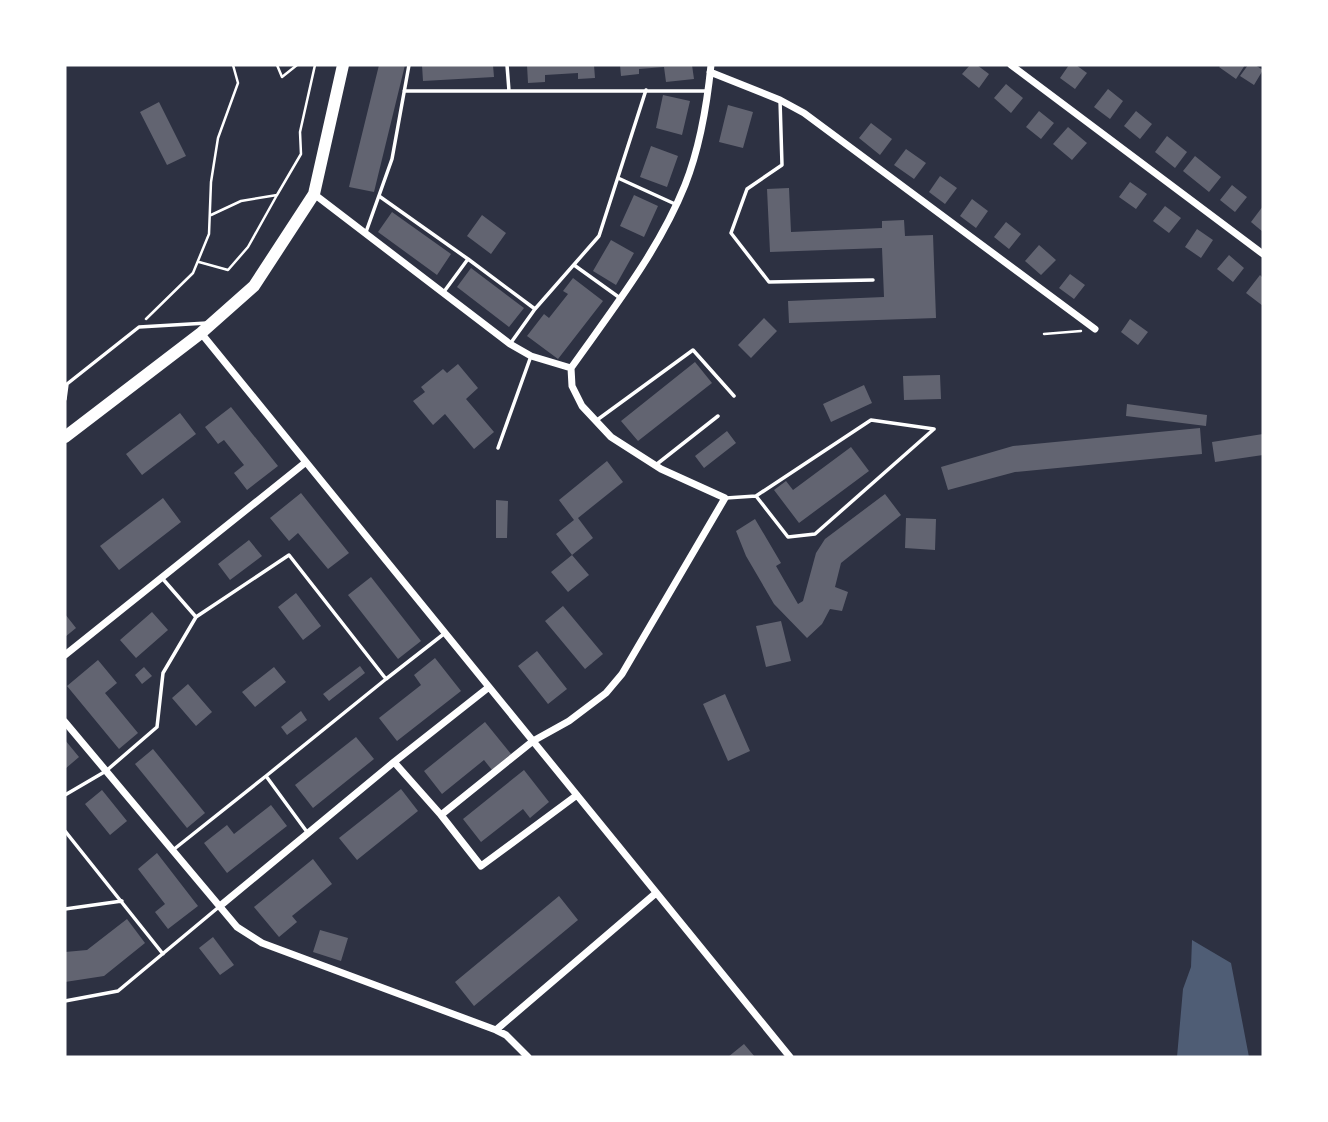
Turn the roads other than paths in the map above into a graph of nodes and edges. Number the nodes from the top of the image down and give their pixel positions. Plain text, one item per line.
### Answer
1 (343, 65) edge
2 (409, 65) edge
3 (507, 65) edge
4 (1011, 65) edge
5 (710, 68) edge
6 (646, 90) junction
7 (708, 90) junction
8 (404, 91) junction
9 (509, 91) junction
10 (779, 100) junction
11 (618, 178) junction
12 (314, 194) junction
13 (379, 196) junction
14 (675, 204) junction
15 (366, 234) junction
16 (1263, 254) edge
17 (468, 259) junction
18 (574, 265) junction
19 (873, 280) dead end
20 (443, 293) junction
21 (620, 298) junction
22 (535, 309) junction
23 (213, 323) junction
24 (1095, 329) road end
25 (201, 333) junction
26 (510, 344) junction
27 (531, 356) junction
28 (571, 368) junction
29 (734, 396) dead end
30 (65, 399) edge
31 (718, 416) dead end
32 (596, 421) junction
33 (65, 437) edge
34 (498, 448) dead end
35 (306, 462) junction
36 (655, 465) junction
37 (756, 496) junction
38 (725, 498) junction
39 (162, 578) junction
40 (196, 617) junction
41 (445, 633) junction
42 (65, 655) edge
43 (386, 680) junction
44 (489, 687) junction
45 (65, 722) edge
46 (533, 741) junction
47 (394, 762) junction
48 (106, 771) junction
49 (266, 776) junction
50 (65, 795) edge
51 (577, 795) junction
52 (441, 815) junction
53 (65, 831) edge
54 (308, 833) junction
55 (173, 850) junction
56 (656, 893) junction
57 (122, 901) junction
58 (220, 906) junction
59 (65, 909) edge
60 (163, 954) junction
61 (65, 1001) edge
62 (496, 1030) junction
63 (528, 1057) edge
64 (790, 1057) edge

1 - 12 main road
2 - 8 lane
3 - 9 lane
4 - 16 street
5 - 7 street
5 - 10 street
6 - 7 lane
6 - 9 lane
6 - 11 lane
7 - 14 street
8 - 9 lane
8 - 13 lane
10 - 19 lane
10 - 24 street
11 - 14 lane
11 - 18 lane
12 - 15 street
12 - 23 main road
13 - 15 lane
13 - 17 lane
14 - 21 street
15 - 20 street
17 - 20 lane
17 - 22 lane
18 - 21 lane
18 - 22 lane
20 - 26 street
21 - 28 street
22 - 26 lane
23 - 25 main road
23 - 30 lane
25 - 33 main road
25 - 35 street
26 - 27 street
27 - 28 street
27 - 34 lane
28 - 32 street
29 - 32 lane
31 - 36 lane
32 - 36 street
35 - 39 street
35 - 41 street
36 - 38 street
37 - 37 lane
37 - 38 lane
38 - 46 street
39 - 40 lane
39 - 42 street
40 - 43 lane
40 - 48 lane
41 - 43 lane
41 - 44 street
43 - 49 lane
44 - 46 street
44 - 47 street
45 - 48 street
46 - 51 street
46 - 52 street
47 - 52 street
47 - 54 street
48 - 50 lane
48 - 55 street
49 - 54 lane
49 - 55 lane
51 - 52 street
51 - 56 street
53 - 57 lane
54 - 58 street
55 - 58 street
56 - 62 street
56 - 64 street
57 - 59 lane
57 - 60 lane
58 - 60 lane
58 - 62 street
60 - 61 lane
62 - 63 street

